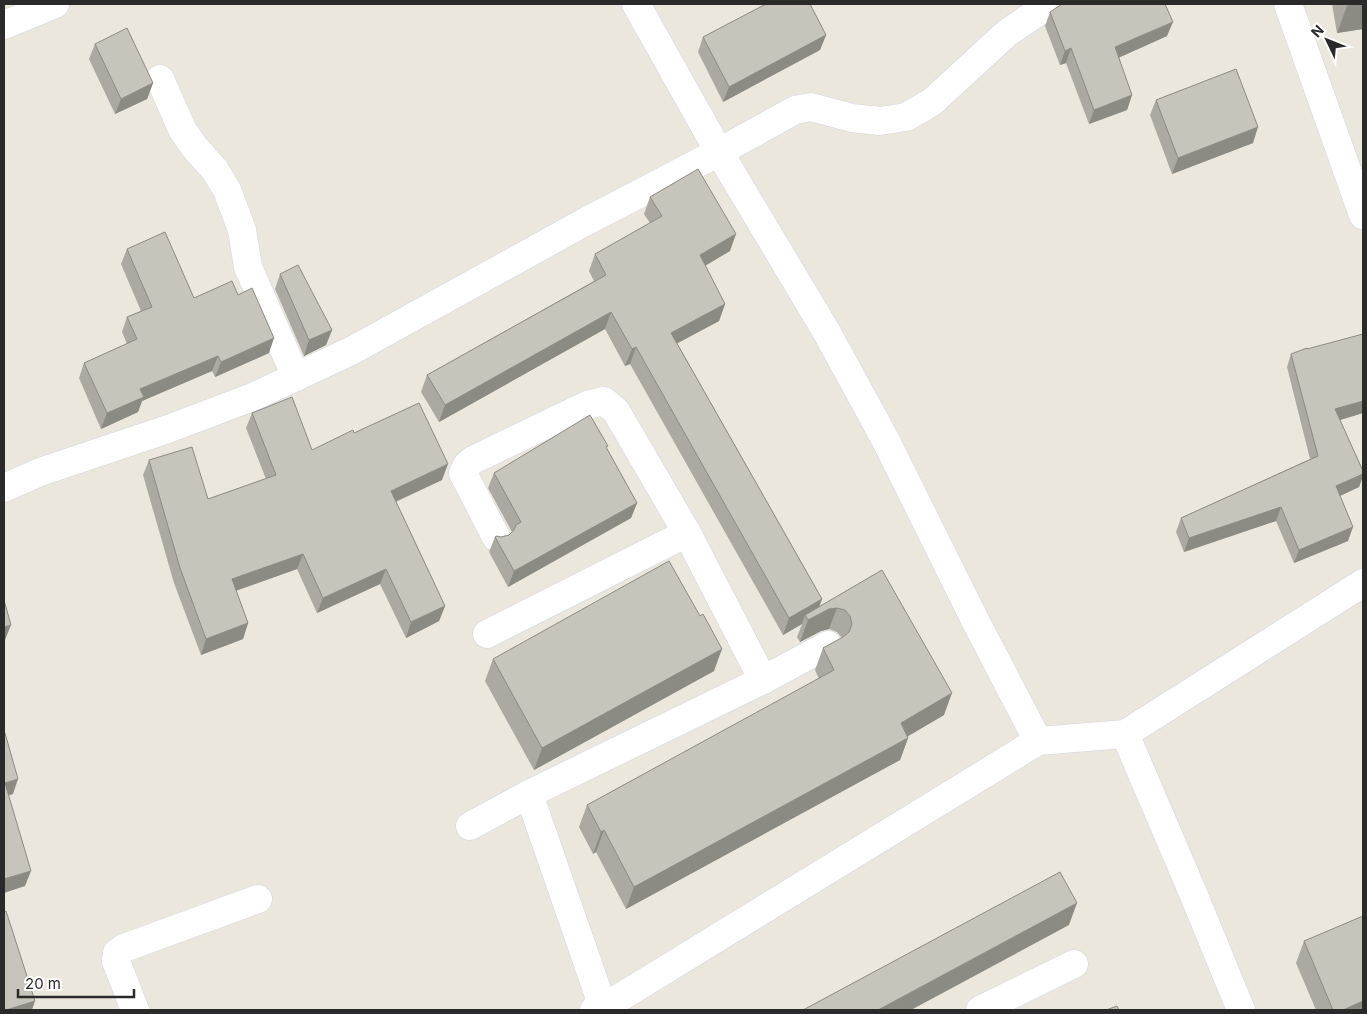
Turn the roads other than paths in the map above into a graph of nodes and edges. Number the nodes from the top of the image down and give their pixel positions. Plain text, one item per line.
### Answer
1 (55, 4) edge
2 (636, 4) edge
3 (1050, 4) edge
4 (1288, 4) edge
5 (4, 25) edge
6 (160, 79) dead end
7 (719, 152) junction
8 (1363, 215) edge
9 (296, 377) junction
10 (4, 488) edge
11 (687, 533) junction
12 (496, 537) edge
13 (1363, 583) edge
14 (487, 634) dead end
15 (828, 645) edge
16 (763, 680) junction
17 (1125, 734) junction
18 (1038, 741) junction
19 (529, 794) junction
20 (470, 826) dead end
21 (258, 899) dead end
22 (1074, 964) dead end
23 (1012, 1003) edge
24 (600, 1009) edge
25 (135, 1010) edge
26 (980, 1010) edge
27 (1241, 1010) edge

1 - 5 street
2 - 7 street
3 - 7 street
4 - 8 street
6 - 9 street
7 - 9 street
7 - 18 street
9 - 10 street
11 - 12 street
11 - 14 street
11 - 16 street
13 - 17 street
15 - 16 street
16 - 19 street
17 - 18 street
17 - 27 street
18 - 24 street
19 - 20 street
19 - 24 street
21 - 25 street
22 - 23 street
23 - 26 street

